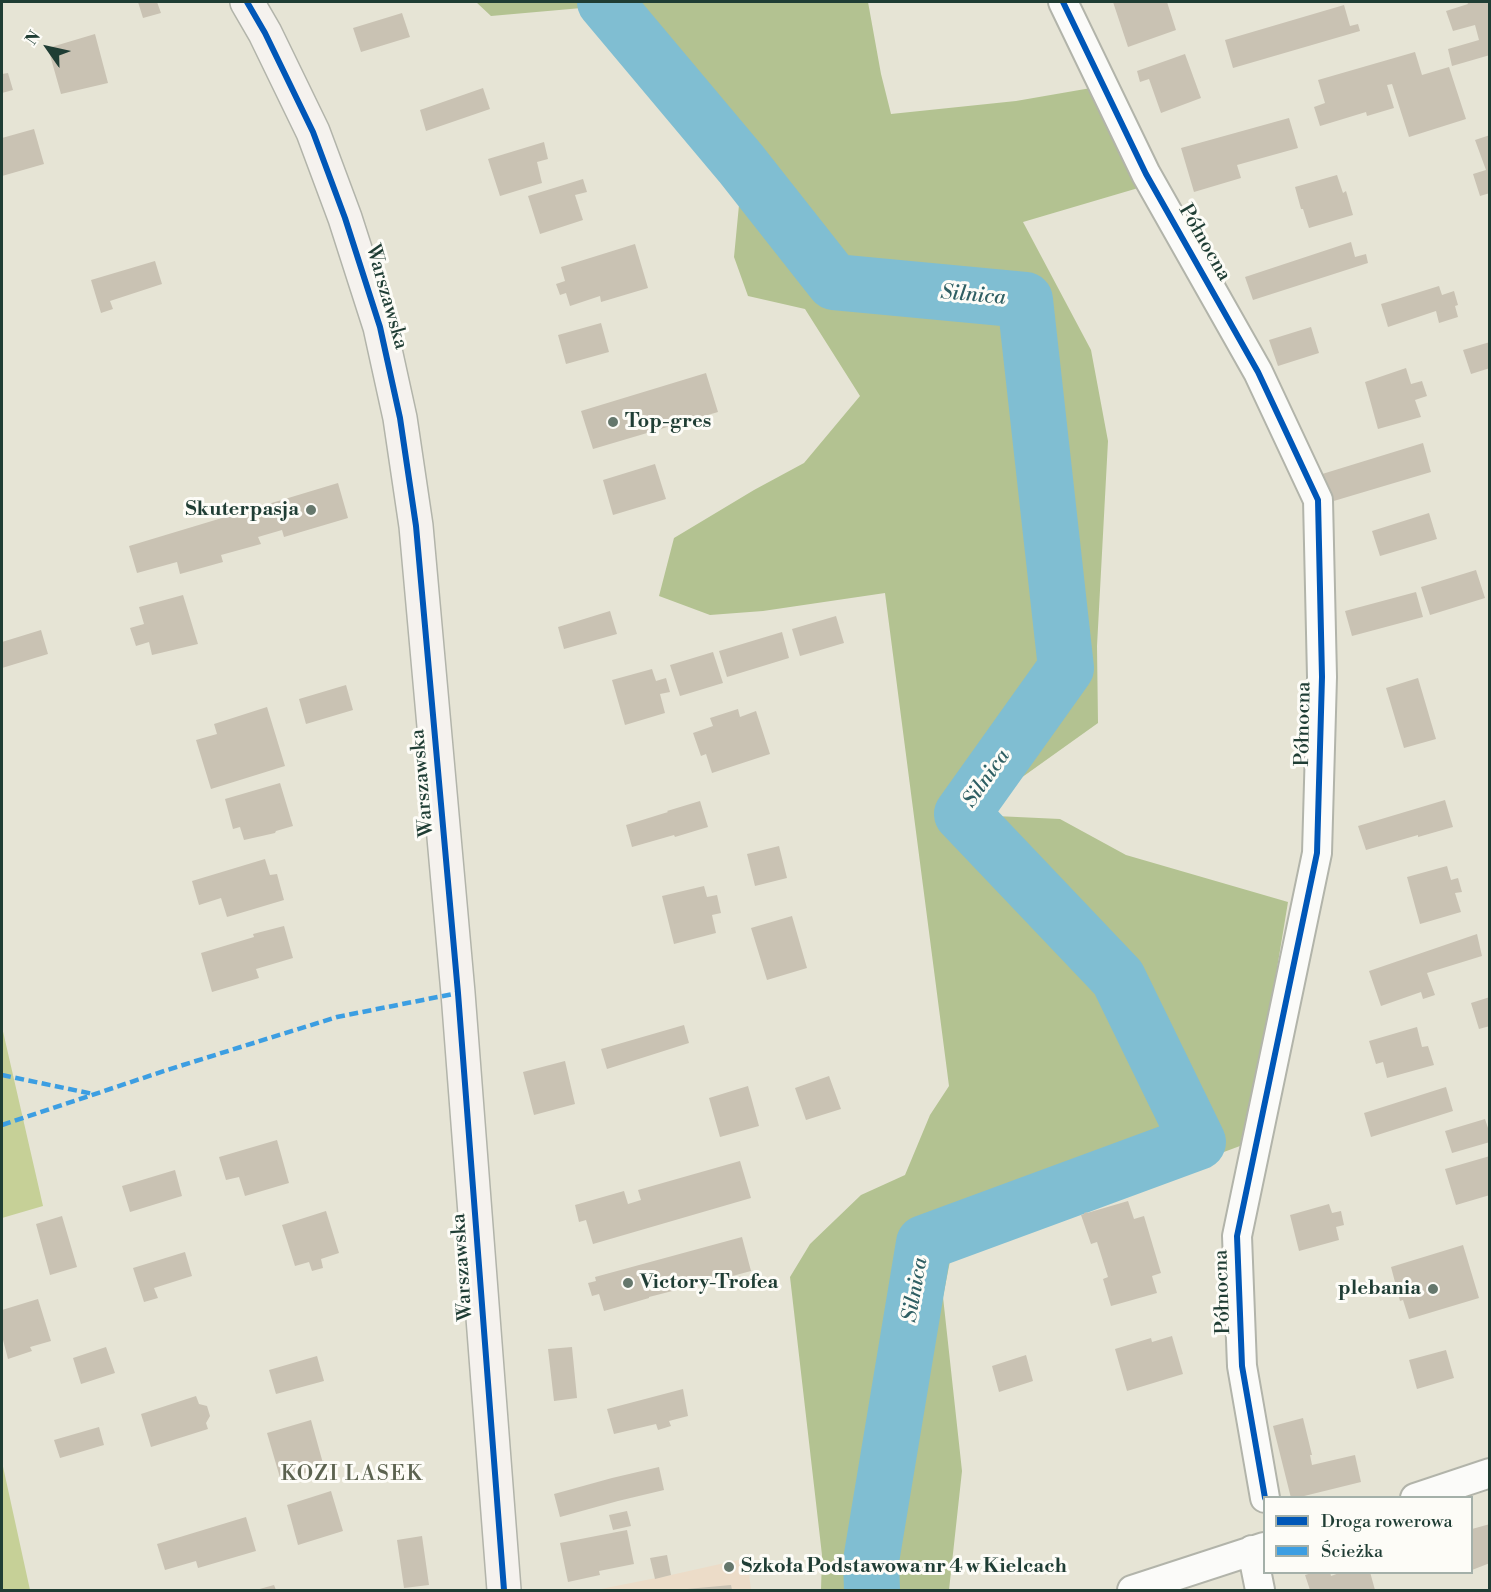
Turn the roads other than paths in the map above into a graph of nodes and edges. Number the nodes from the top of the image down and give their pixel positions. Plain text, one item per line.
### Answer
1 (247, 2) edge
2 (1063, 2) edge
3 (1490, 1473) edge
4 (1265, 1496) edge
5 (1418, 1496) edge
6 (1258, 1549) edge
7 (504, 1590) edge
8 (1132, 1590) edge
9 (1260, 1590) edge

1 - 7 street, Warszawska
2 - 4 street, Północna
3 - 5 street
6 - 8 street
6 - 9 street

